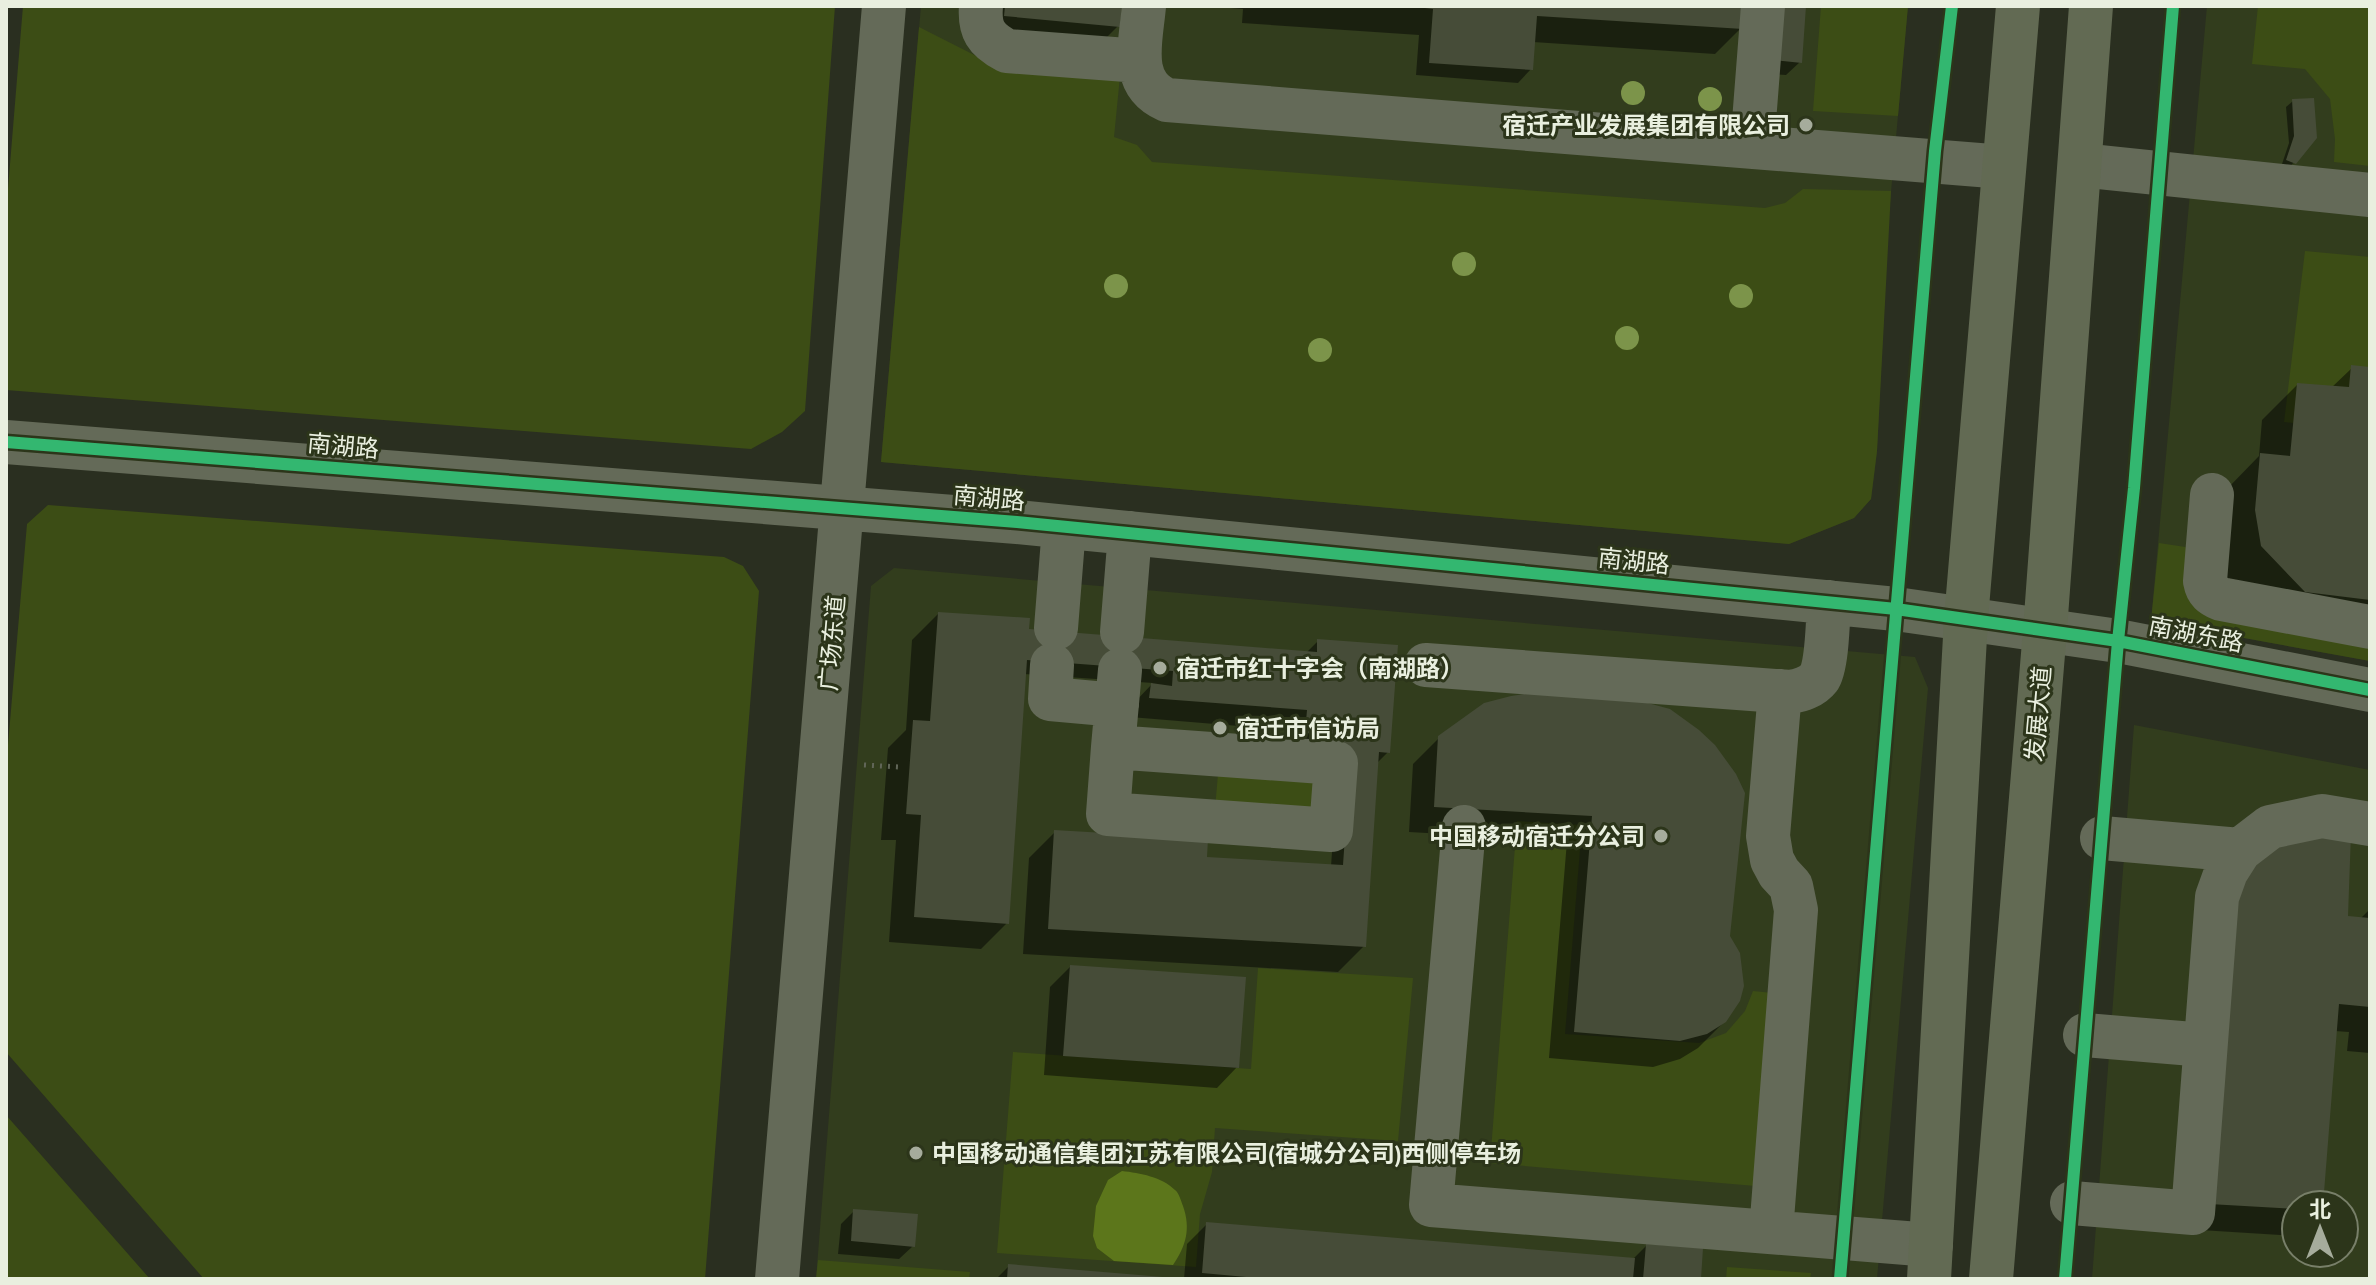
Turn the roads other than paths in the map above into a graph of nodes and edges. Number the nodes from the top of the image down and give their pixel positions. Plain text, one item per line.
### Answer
1 (884, 6) edge
2 (981, 6) edge
3 (1144, 6) edge
4 (1763, 6) edge
5 (2018, 6) edge
6 (2091, 6) edge
7 (1140, 61) junction
8 (1752, 147) junction
9 (2080, 165) junction
10 (2004, 167) junction
11 (2370, 195) edge
12 (6, 442) edge
13 (2212, 495) dead end
14 (843, 508) junction
15 (1064, 527) junction
16 (1130, 533) junction
17 (1829, 602) junction
18 (1966, 619) junction
19 (2370, 627) edge
20 (2045, 630) junction
21 (1426, 665) dead end
22 (1118, 688) junction
23 (2370, 690) edge
24 (1780, 691) junction
25 (2370, 824) edge
26 (1464, 827) dead end
27 (2102, 838) dead end
28 (2240, 850) junction
29 (2085, 1035) dead end
30 (2205, 1045) junction
31 (2072, 1203) dead end
32 (1771, 1232) junction
33 (1930, 1262) edge
34 (777, 1279) edge
35 (1991, 1279) edge

1 - 14 street, 广场东道
2 - 7 street
3 - 7 street
4 - 8 street
5 - 10 main road
6 - 9 main road, 发展大道
7 - 8 street
8 - 10 street
9 - 11 street
9 - 20 main road, 发展大道
10 - 18 main road
12 - 14 street, 南湖路
13 - 19 street
14 - 15 street, 南湖路
14 - 34 street, 广场东道
15 - 16 street, 南湖路
15 - 22 street
16 - 17 street, 南湖路
16 - 22 street
17 - 18 street, 南湖路
17 - 24 street
18 - 20 street, 南湖东路
18 - 33 main road
20 - 23 street, 南湖东路
20 - 35 main road, 发展大道
21 - 24 street
22 - 22 street
24 - 32 street
25 - 28 street
26 - 32 street
27 - 28 street
28 - 30 street
29 - 30 street
30 - 31 street
32 - 33 street

